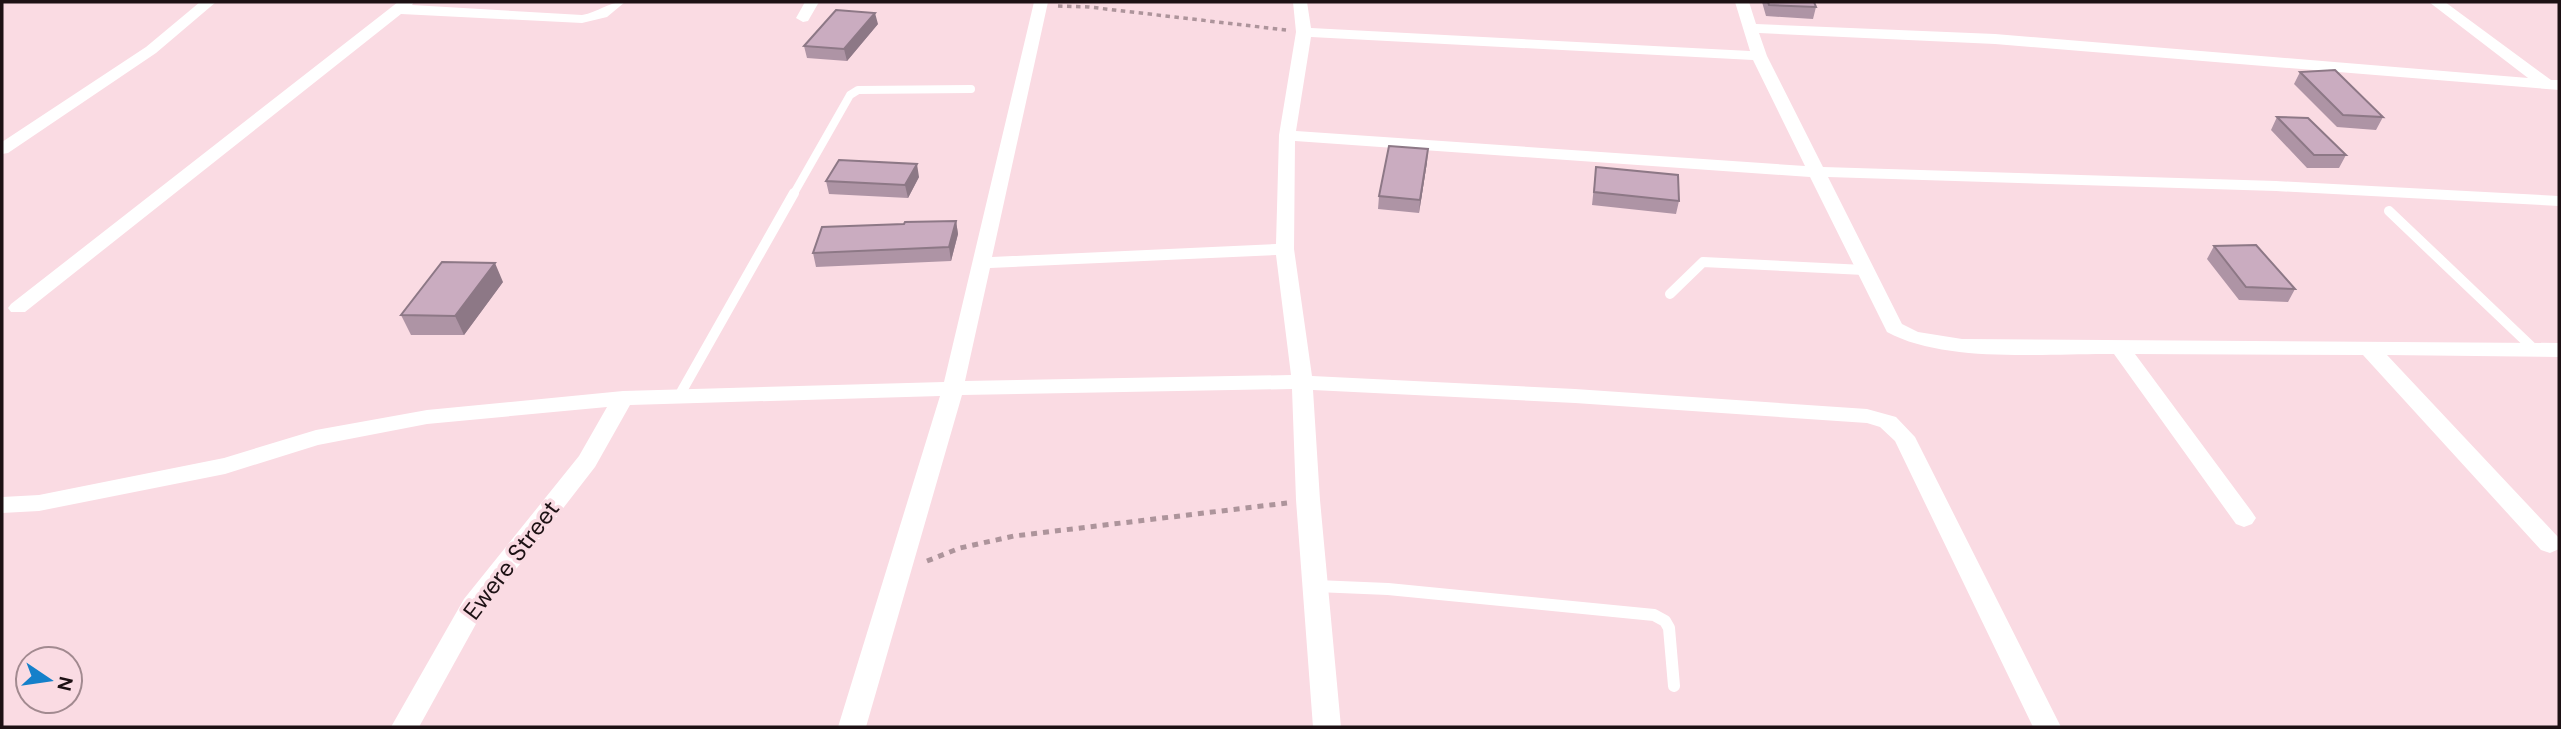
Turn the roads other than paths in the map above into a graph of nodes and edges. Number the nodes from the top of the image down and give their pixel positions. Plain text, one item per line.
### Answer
1 (209, 2) edge
2 (618, 2) edge
3 (812, 2) edge
4 (1300, 2) edge
5 (1742, 2) edge
6 (2436, 2) edge
7 (1041, 4) edge
8 (403, 5) edge
9 (803, 18) dead end
10 (1749, 28) junction
11 (1304, 32) junction
12 (1759, 57) junction
13 (2553, 85) edge
14 (971, 89) dead end
15 (2559, 94) edge
16 (1287, 135) junction
17 (2, 149) edge
18 (1815, 172) junction
19 (2559, 201) edge
20 (2389, 211) dead end
21 (1285, 249) junction
22 (983, 263) junction
23 (1864, 270) junction
24 (1670, 294) dead end
25 (18, 308) dead end
26 (2119, 346) junction
27 (2367, 347) junction
28 (2535, 350) junction
29 (2559, 350) edge
30 (1302, 382) junction
31 (953, 388) junction
32 (679, 396) junction
33 (624, 398) junction
34 (2, 505) edge
35 (2244, 518) dead end
36 (2550, 544) dead end
37 (1316, 586) junction
38 (1674, 686) dead end
39 (405, 727) edge
40 (852, 727) edge
41 (1327, 727) edge
42 (2047, 727) edge

1 - 17 street
2 - 8 street
3 - 9 street
4 - 11 street
5 - 10 street
6 - 13 street
7 - 22 street
8 - 25 street
10 - 12 street
10 - 13 street
11 - 12 street
11 - 16 street
12 - 18 street
13 - 15 street
14 - 32 lane
16 - 18 street
16 - 21 street
18 - 19 street
18 - 23 street
20 - 28 lane
21 - 22 street
21 - 30 street
22 - 31 street
23 - 24 lane
23 - 26 street
26 - 27 street
26 - 35 street
27 - 28 street
27 - 36 street
28 - 29 street
30 - 31 street
30 - 37 street
30 - 42 street
31 - 32 street
31 - 40 street
32 - 33 street
33 - 34 street
33 - 39 street, Ewere Street
37 - 38 lane
37 - 41 street

